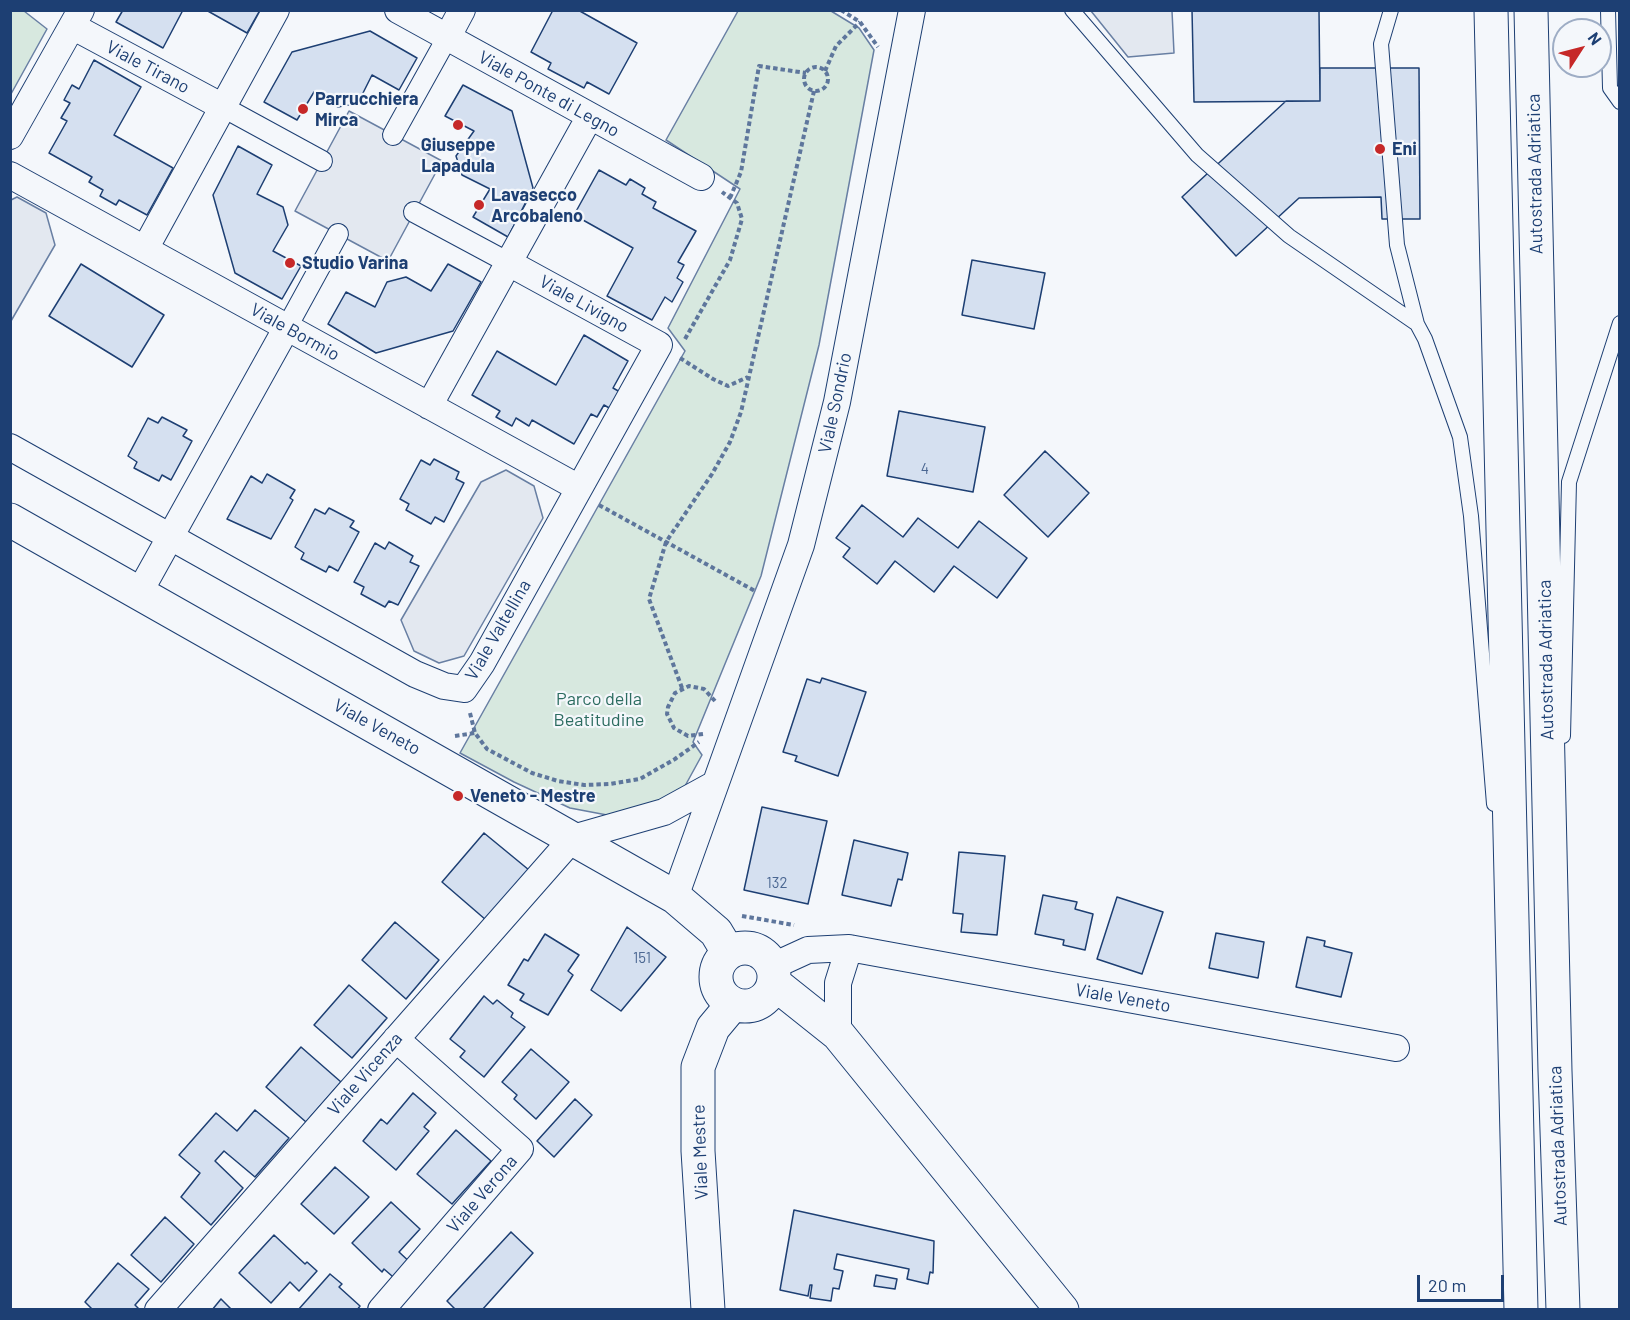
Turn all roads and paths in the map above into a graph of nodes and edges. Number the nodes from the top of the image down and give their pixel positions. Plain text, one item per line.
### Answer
1 (276, 10) edge
2 (398, 10) edge
3 (462, 10) edge
4 (1072, 10) edge
5 (1391, 10) edge
6 (1491, 10) edge
7 (1531, 10) edge
8 (1608, 10) edge
9 (904, 13) edge
10 (77, 18) edge
11 (860, 22) dead end
12 (447, 38) junction
13 (825, 70) junction
14 (806, 73) junction
15 (814, 91) junction
16 (1620, 102) edge
17 (223, 108) junction
18 (590, 117) junction
19 (393, 135) dead end
20 (10, 136) edge
21 (322, 161) dead end
22 (10, 175) edge
23 (701, 177) joint
24 (730, 198) junction
25 (414, 212) dead end
26 (338, 234) dead end
27 (145, 249) junction
28 (509, 263) junction
29 (1620, 323) edge
30 (1418, 324) junction
31 (286, 327) junction
32 (667, 350) junction
33 (748, 377) junction
34 (429, 406) junction
35 (10, 447) edge
36 (578, 490) junction
37 (10, 520) edge
38 (170, 537) junction
39 (666, 542) junction
40 (139, 593) junction
41 (759, 593) dead end
42 (682, 688) junction
43 (464, 689) junction
44 (715, 701) dead end
45 (703, 734) dead end
46 (699, 742) dead end
47 (1563, 753) dead end
48 (1562, 777) dead end
49 (715, 784) junction
50 (1495, 813) dead end
51 (1496, 837) dead end
52 (573, 838) junction
53 (675, 897) junction
54 (849, 948) junction
55 (728, 952) junction
56 (773, 974) junction
57 (733, 1004) junction
58 (838, 1034) junction
59 (396, 1039) junction
60 (1396, 1048) dead end
61 (1555, 1071) junction
62 (1516, 1074) junction
63 (158, 1310) edge
64 (381, 1310) edge
65 (708, 1310) edge
66 (1062, 1310) edge
67 (1521, 1310) edge
68 (1563, 1310) edge

1 - 17 street
2 - 12 street, Viale Ponte di Legno
3 - 12 street
4 - 30 lane
5 - 30 lane
6 - 62 main road
7 - 61 main road, Autostrada Adriatica
8 - 16 lane
9 - 49 street, Viale Sondrio
10 - 17 street, Viale Tirano
10 - 20 street
11 - 13 path
12 - 18 street, Viale Ponte di Legno
12 - 19 street
13 - 14 path
13 - 15 path
14 - 15 path
14 - 24 path
15 - 33 path
17 - 21 street
17 - 27 street
18 - 23 street, Viale Ponte di Legno
18 - 28 street
22 - 27 street, Viale Bormio
23 - 24 path
24 - 32 path
25 - 28 street
26 - 31 street
27 - 31 street, Viale Bormio
28 - 32 street, Viale Livigno
28 - 34 street
29 - 47 lane
30 - 50 lane
31 - 34 street, Viale Bormio
31 - 38 street
32 - 33 path
32 - 36 street, Viale Valtellina
33 - 39 path
34 - 36 street, Viale Bormio
35 - 38 street, Viale Valtellina
36 - 39 path
36 - 43 street, Viale Valtellina
37 - 40 main road, Viale Veneto
38 - 40 street
38 - 43 street, Viale Valtellina
39 - 41 path
39 - 42 path
40 - 52 main road, Viale Veneto
42 - 44 path
42 - 45 path
43 - 46 path
48 - 61 lane
49 - 52 street
49 - 53 street, Viale Sondrio
51 - 62 lane
52 - 53 main road, Viale Veneto
52 - 59 street, Viale Vicenza
53 - 55 main road, Viale Veneto
54 - 56 street, Viale Veneto
54 - 58 street
54 - 60 street, Viale Veneto
55 - 56 main road
55 - 57 main road
56 - 57 main road, Viale Veneto
56 - 58 main road
57 - 65 main road, Viale Mestre
58 - 66 main road
59 - 63 street, Viale Vicenza
59 - 64 street, Viale Verona
61 - 68 main road, Autostrada Adriatica
62 - 67 main road

